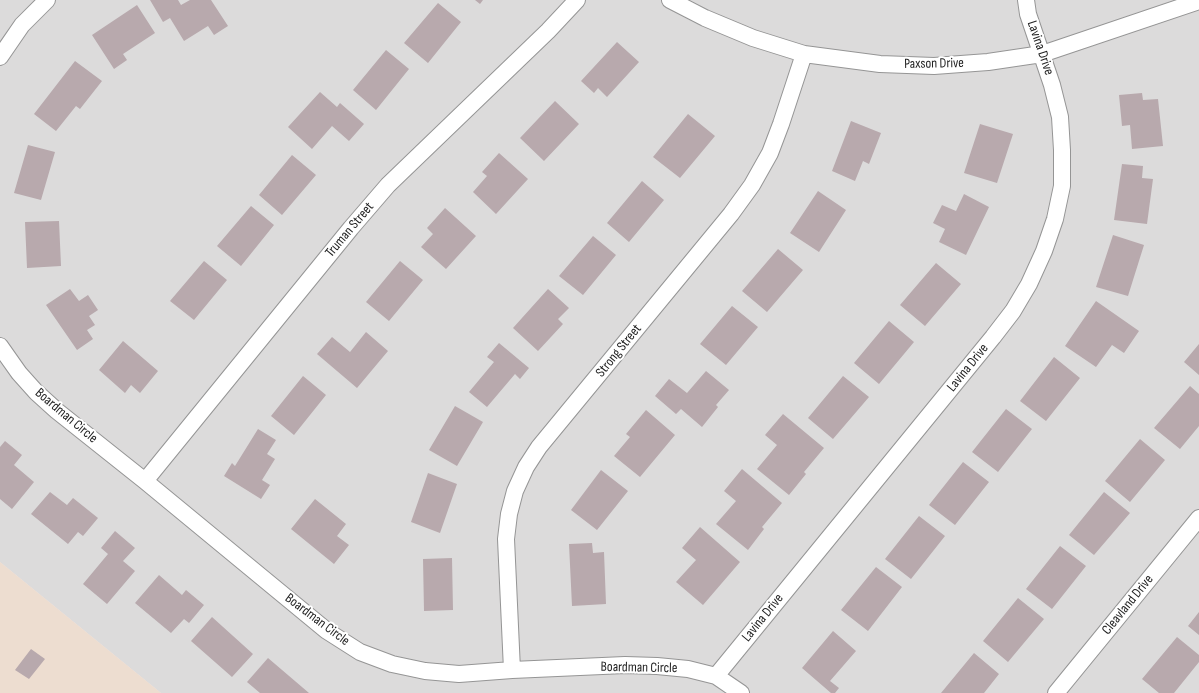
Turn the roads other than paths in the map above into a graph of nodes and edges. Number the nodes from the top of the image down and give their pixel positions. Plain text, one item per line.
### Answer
1 (47, 0) edge
2 (577, 0) edge
3 (670, 0) edge
4 (1026, 0) edge
5 (1199, 1) edge
6 (804, 54) junction
7 (1042, 54) junction
8 (0, 57) edge
9 (0, 346) edge
10 (145, 481) junction
11 (1199, 518) edge
12 (512, 670) junction
13 (716, 676) junction
14 (742, 693) edge
15 (1056, 693) edge

1 - 8 street
2 - 10 street, Truman Street
3 - 6 street, Paxson Drive
4 - 7 street, Lavina Drive
5 - 7 street, Paxson Drive
6 - 7 street, Paxson Drive
6 - 12 street, Strong Street
7 - 13 street, Lavina Drive
9 - 10 street, Boardman Circle
10 - 12 street, Boardman Circle
11 - 15 street, Cleavland Drive
12 - 13 street, Boardman Circle
13 - 14 street, Boardman Circle

